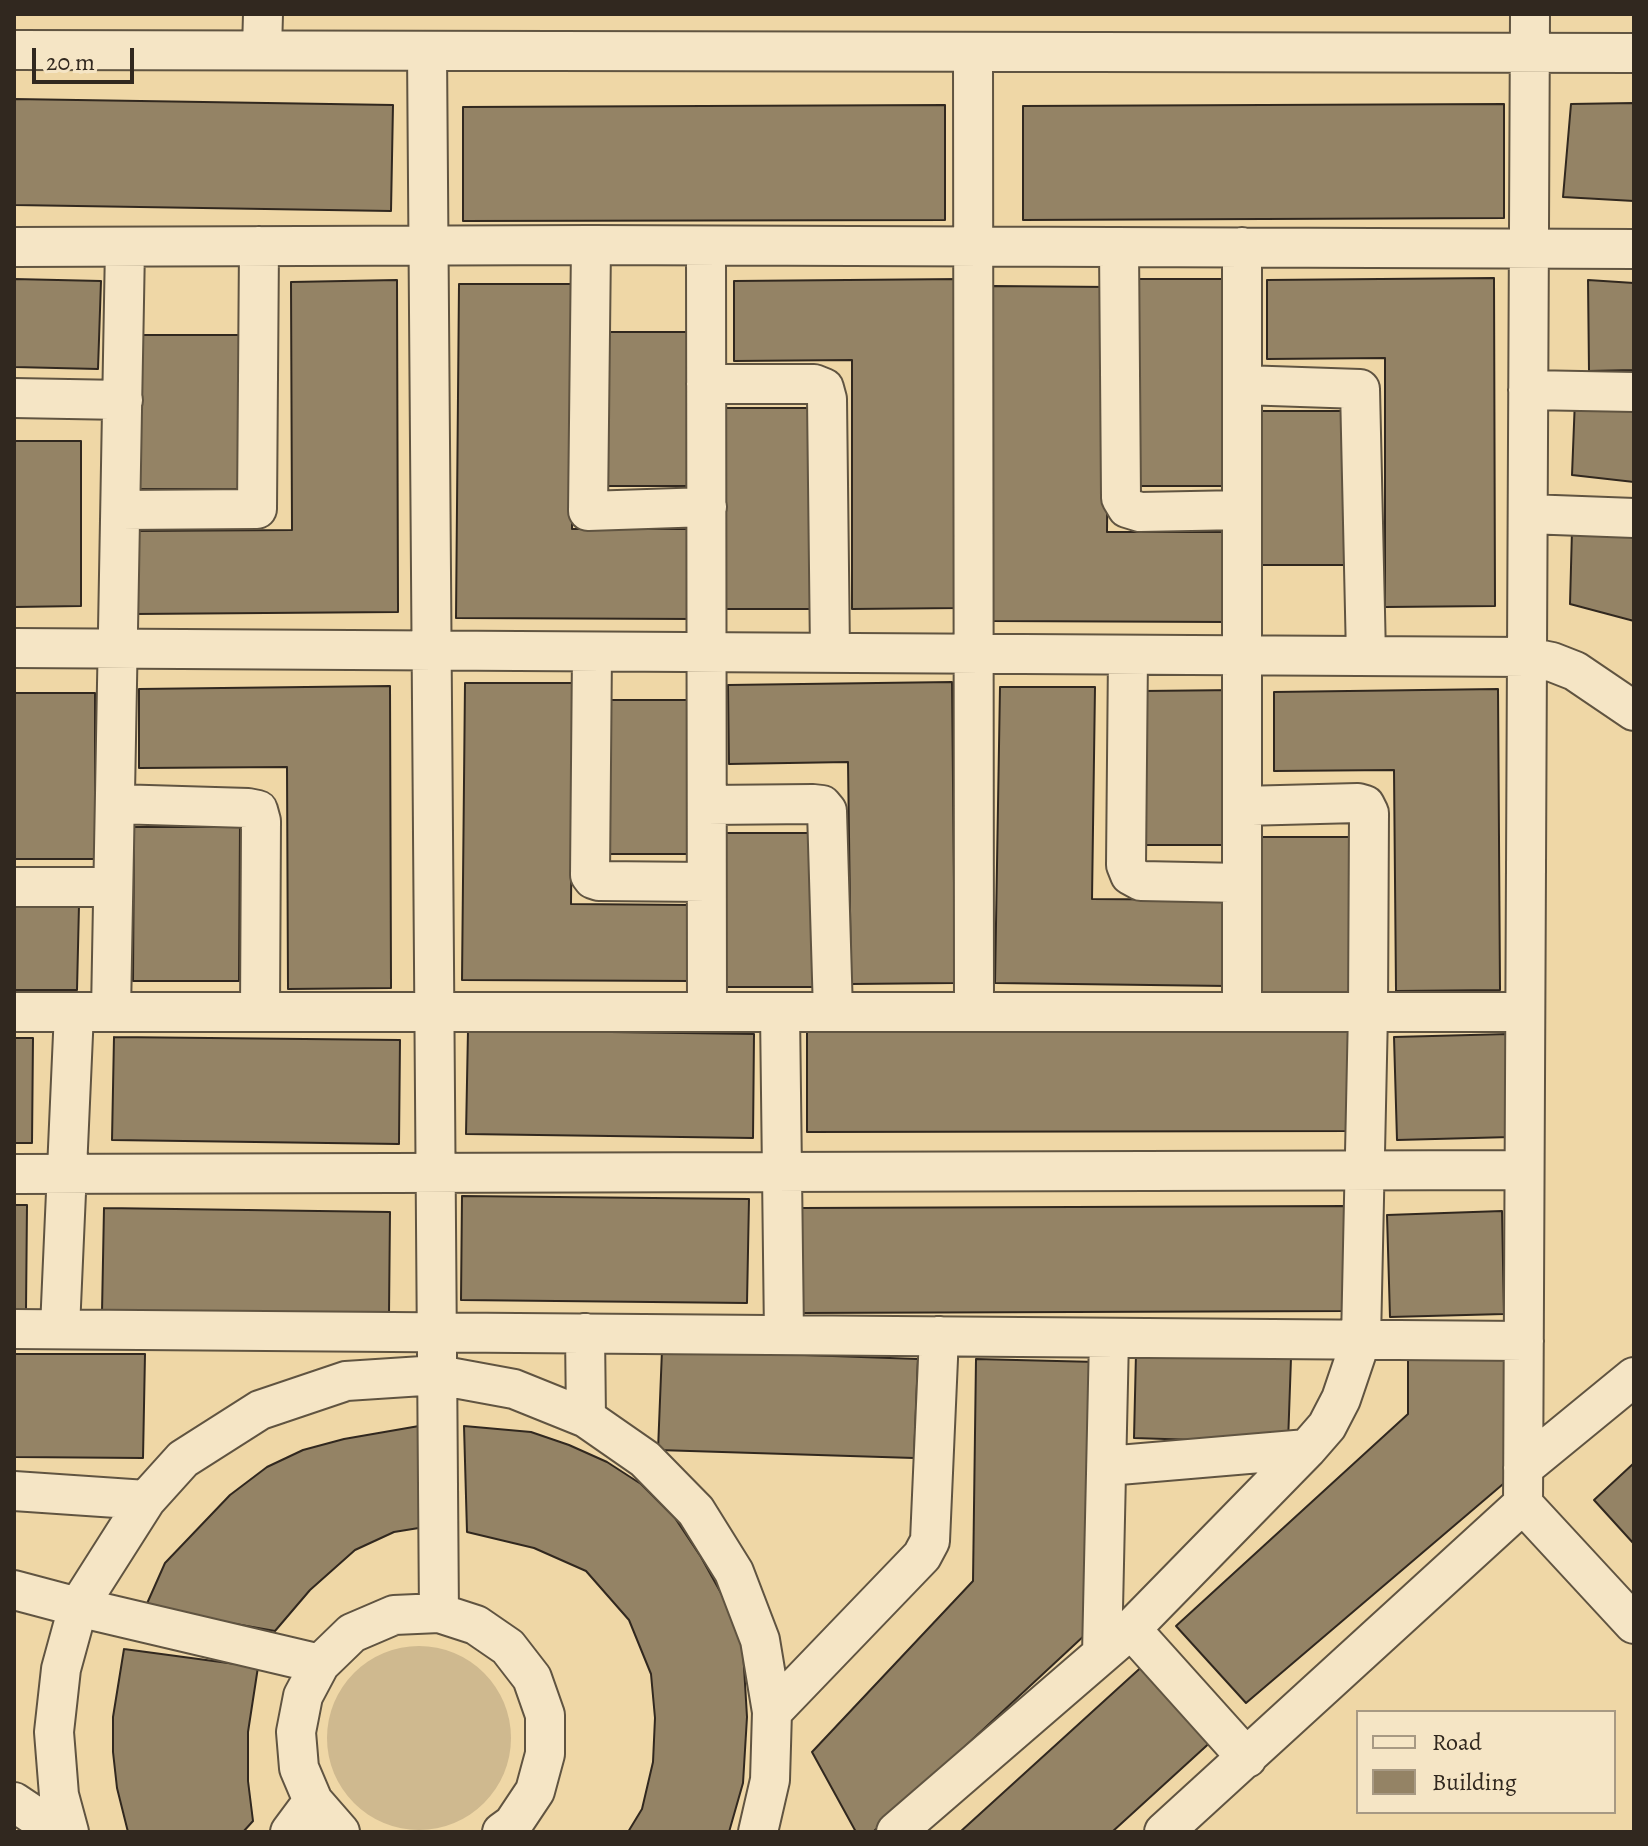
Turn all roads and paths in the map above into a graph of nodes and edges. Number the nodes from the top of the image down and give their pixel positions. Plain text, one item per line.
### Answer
1 (1530, 14) edge
2 (262, 32) edge
3 (14, 50) edge
4 (427, 51) junction
5 (973, 52) junction
6 (1530, 53) junction
7 (1634, 53) edge
8 (428, 245) junction
9 (591, 245) junction
10 (259, 246) junction
11 (706, 246) junction
12 (973, 246) junction
13 (14, 247) edge
14 (125, 247) junction
15 (1119, 247) junction
16 (1242, 247) junction
17 (1529, 248) junction
18 (1634, 249) edge
19 (706, 384) junction
20 (1242, 385) junction
21 (1528, 390) junction
22 (1634, 392) edge
23 (14, 398) edge
24 (123, 400) junction
25 (707, 507) junction
26 (121, 510) junction
27 (1242, 510) junction
28 (1528, 514) junction
29 (1634, 518) edge
30 (14, 648) edge
31 (118, 649) junction
32 (432, 651) junction
33 (592, 652) junction
34 (706, 653) junction
35 (830, 653) junction
36 (974, 654) junction
37 (1128, 655) junction
38 (1242, 656) junction
39 (1366, 656) junction
40 (1527, 657) junction
41 (1634, 711) edge
42 (115, 804) junction
43 (707, 805) junction
44 (1242, 806) junction
45 (706, 882) junction
46 (1242, 883) junction
47 (14, 887) edge
48 (113, 887) junction
49 (14, 1012) edge
50 (93, 1012) junction
51 (260, 1012) junction
52 (434, 1012) junction
53 (707, 1012) junction
54 (780, 1012) junction
55 (833, 1012) junction
56 (974, 1012) junction
57 (1242, 1012) junction
58 (1368, 1012) junction
59 (1525, 1012) junction
60 (1524, 1170) junction
61 (1364, 1171) junction
62 (782, 1172) junction
63 (436, 1173) junction
64 (14, 1174) edge
65 (67, 1174) junction
66 (60, 1328) junction
67 (14, 1329) edge
68 (437, 1332) junction
69 (585, 1333) junction
70 (784, 1335) junction
71 (939, 1336) junction
72 (1109, 1338) junction
73 (1361, 1340) junction
74 (1524, 1341) junction
75 (438, 1375) junction
76 (1634, 1377) edge
77 (586, 1418) junction
78 (1307, 1449) junction
79 (1107, 1466) junction
80 (1523, 1486) junction
81 (14, 1491) edge
82 (146, 1500) junction
83 (14, 1590) edge
84 (1627, 1602) edge
85 (78, 1607) junction
86 (439, 1613) junction
87 (1131, 1629) junction
88 (1102, 1654) junction
89 (320, 1664) junction
90 (772, 1712) junction
91 (1247, 1758) junction
92 (313, 1801) junction
93 (14, 1802) edge
94 (59, 1832) edge
95 (69, 1832) edge
96 (290, 1832) edge
97 (340, 1832) edge
98 (502, 1832) edge
99 (758, 1832) edge
100 (896, 1832) edge
101 (1164, 1832) edge

1 - 6 street
2 - 3 street
2 - 4 street
4 - 5 street
4 - 8 street
5 - 6 street
5 - 12 street
6 - 7 street
6 - 17 street
8 - 9 street
8 - 10 street
8 - 32 street
9 - 11 street
9 - 25 street
10 - 14 street
10 - 26 street
11 - 12 street
11 - 19 street
12 - 15 street
12 - 36 street
13 - 14 street
14 - 24 street
15 - 16 street
15 - 27 street
16 - 17 street
16 - 20 street
17 - 18 street
17 - 21 street
19 - 25 street
19 - 35 street
20 - 27 street
20 - 39 street
21 - 22 street
21 - 28 street
23 - 24 street
24 - 26 street
25 - 34 street
26 - 31 street
27 - 38 street
28 - 29 street
28 - 40 street
30 - 31 street
31 - 32 street
31 - 42 street
32 - 33 street
32 - 52 street
33 - 34 street
33 - 45 street
34 - 35 street
34 - 43 street
35 - 36 street
36 - 37 street
36 - 56 street
37 - 38 street
37 - 46 street
38 - 39 street
38 - 44 street
39 - 40 street
40 - 41 street
40 - 59 street
42 - 48 street
42 - 51 street
43 - 45 street
43 - 55 street
44 - 46 street
44 - 58 street
45 - 53 street
46 - 57 street
47 - 48 street
48 - 50 street
49 - 50 street
50 - 51 street
50 - 65 street
51 - 52 street
52 - 53 street
52 - 63 street
53 - 54 street
54 - 55 street
54 - 62 street
55 - 56 street
56 - 57 street
57 - 58 street
58 - 59 street
58 - 61 street
59 - 60 street
60 - 61 street
60 - 74 street
61 - 62 street
61 - 73 street
62 - 63 street
62 - 70 street
63 - 65 street
63 - 68 street
64 - 65 street
65 - 66 street
66 - 67 street
66 - 68 street
68 - 69 street
68 - 75 street
69 - 70 street
69 - 77 street
70 - 71 street
71 - 72 street
71 - 90 street
72 - 73 street
72 - 79 street
73 - 74 street
73 - 78 street
74 - 80 street
75 - 77 street
75 - 82 street
75 - 86 street
76 - 80 street
77 - 90 street
78 - 79 street
78 - 87 street
79 - 88 street
80 - 84 street
80 - 91 street
81 - 82 street
82 - 85 street
83 - 85 street
85 - 89 street
85 - 95 street
86 - 89 street
86 - 98 street
87 - 88 street
87 - 91 street
88 - 100 street
89 - 92 street
90 - 99 street
91 - 101 street
92 - 96 street
92 - 97 street
93 - 94 street

